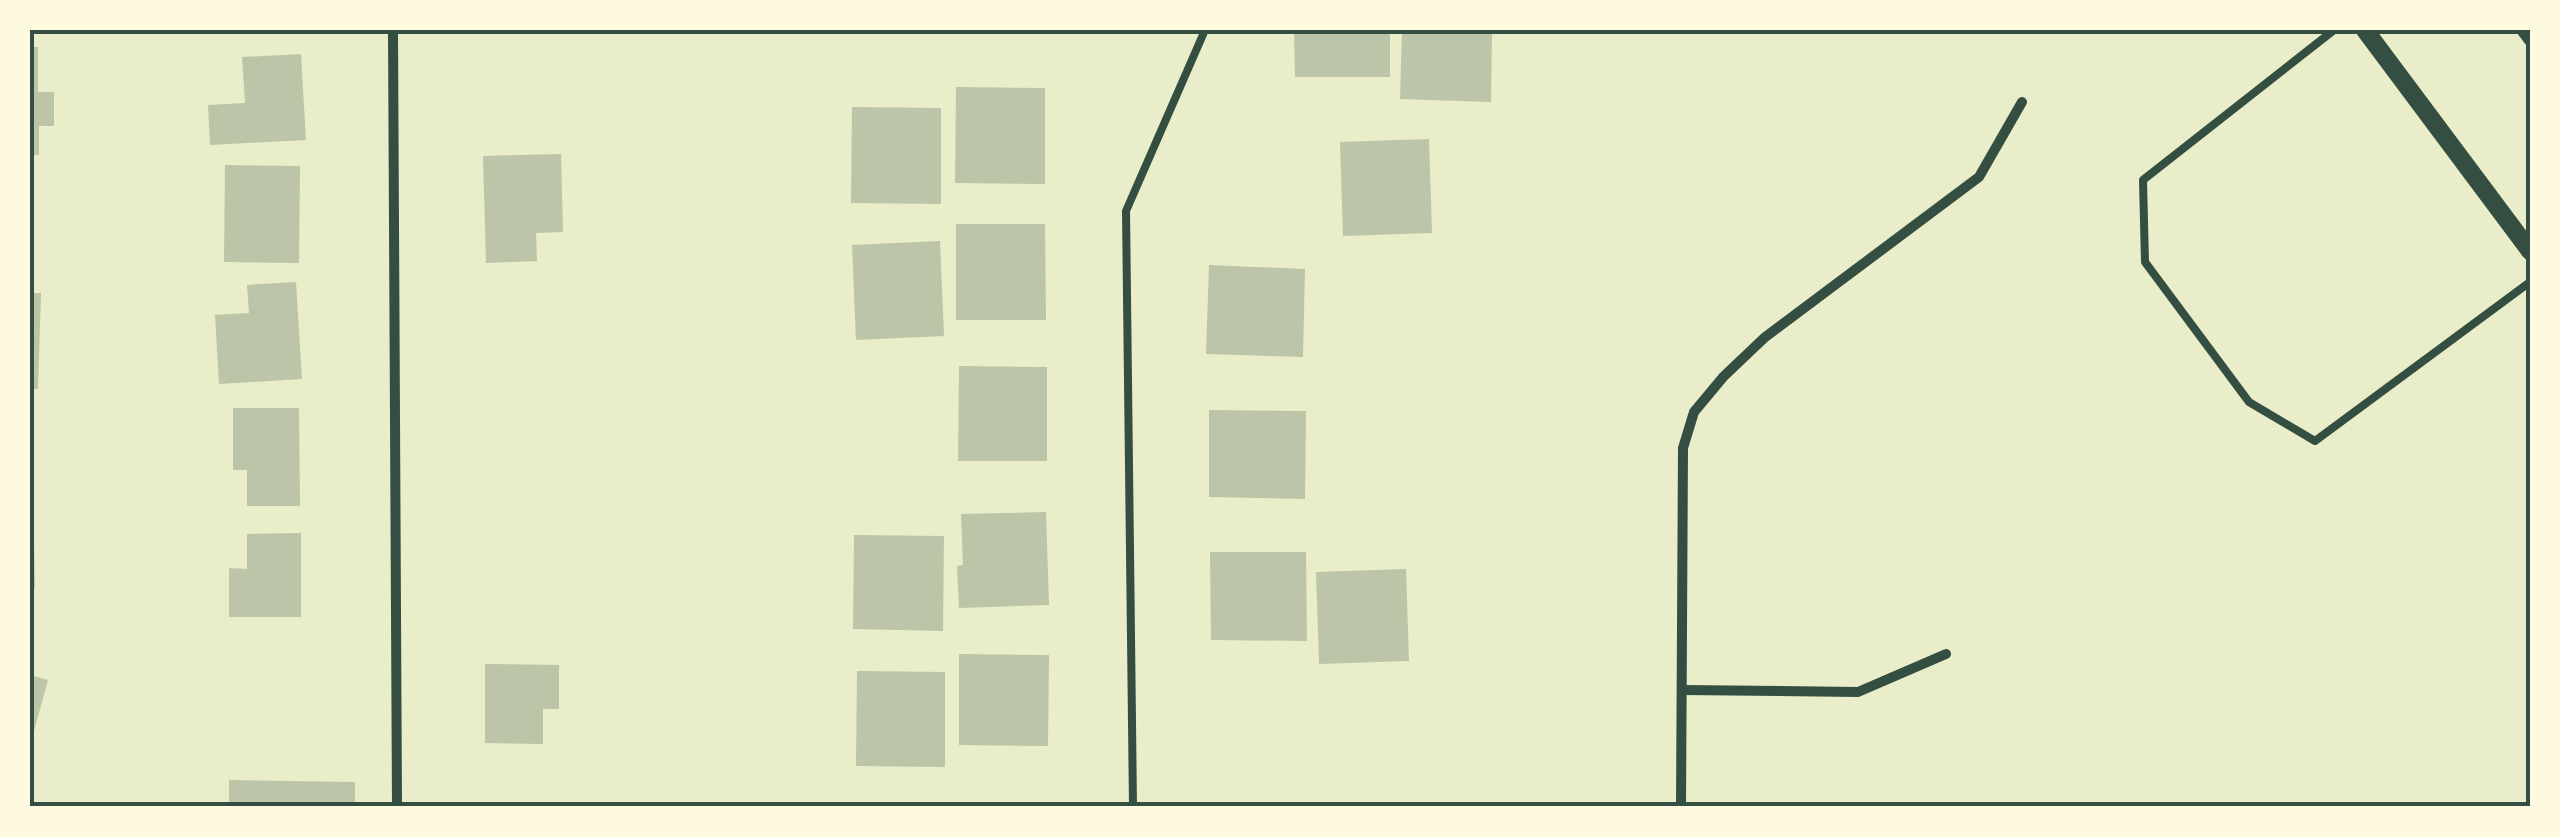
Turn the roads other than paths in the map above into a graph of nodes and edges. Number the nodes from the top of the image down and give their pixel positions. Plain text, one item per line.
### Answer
1 (393, 30) edge
2 (1204, 30) edge
3 (2334, 30) edge
4 (2366, 30) edge
5 (2521, 30) edge
6 (2530, 42) edge
7 (2022, 102) dead end
8 (2530, 251) edge
9 (2530, 282) edge
10 (1946, 654) dead end
11 (1682, 690) junction
12 (397, 807) edge
13 (1133, 807) edge
14 (1681, 807) edge

1 - 12 street
2 - 13 lane
3 - 9 lane
4 - 8 street
5 - 6 street
7 - 11 street
10 - 11 street
11 - 14 street

